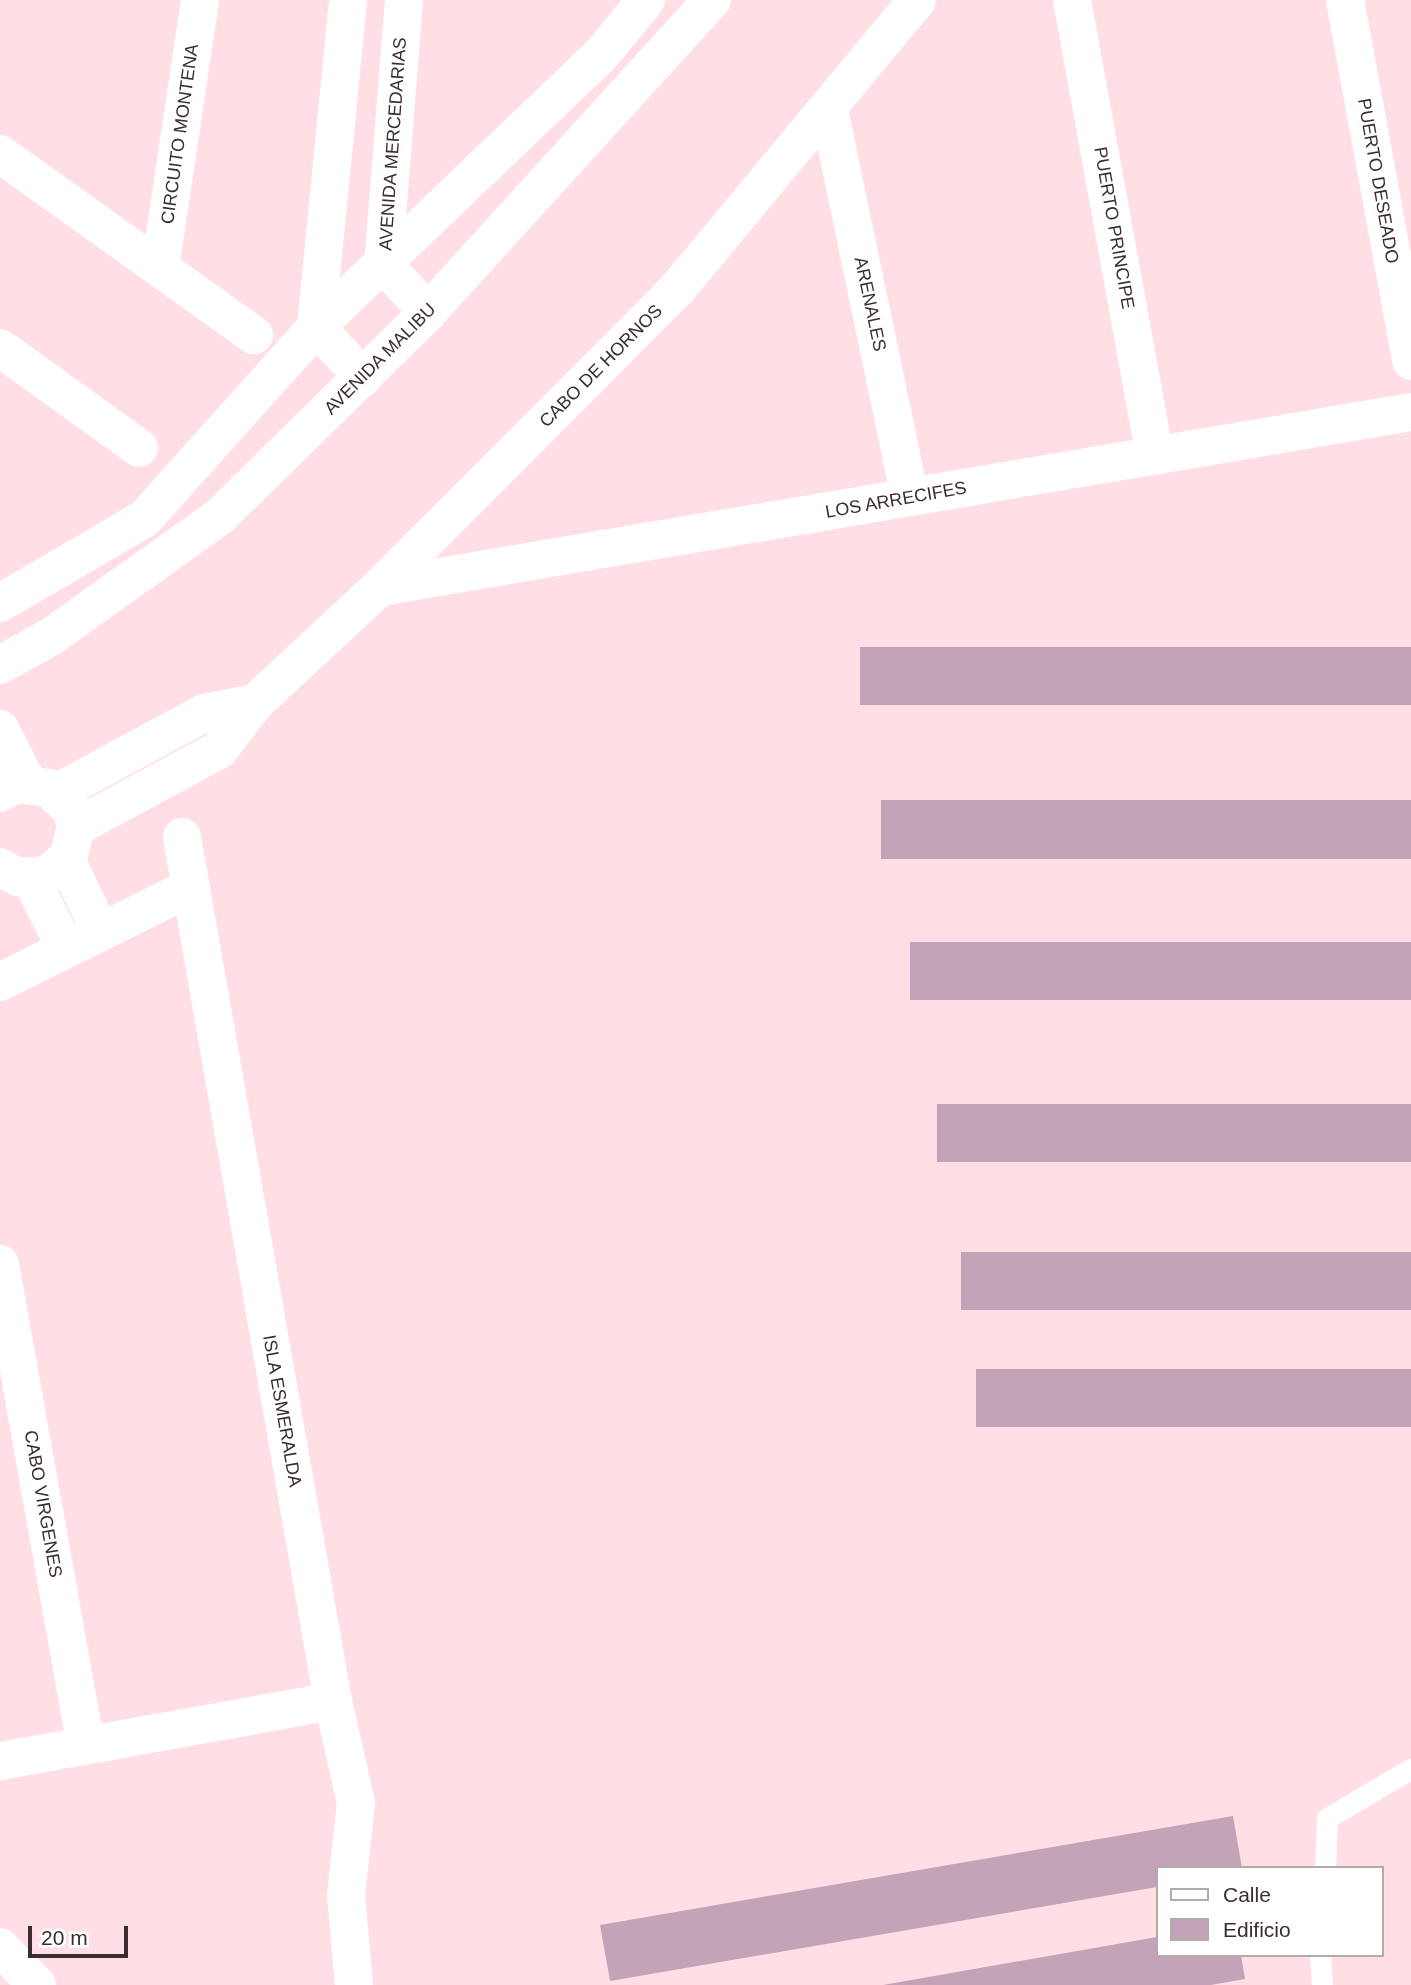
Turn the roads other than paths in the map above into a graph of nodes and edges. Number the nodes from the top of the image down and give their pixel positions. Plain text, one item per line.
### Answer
1 (200, 0) edge
2 (348, 0) edge
3 (404, 0) edge
4 (646, 0) edge
5 (712, 0) edge
6 (917, 0) edge
7 (1072, 0) edge
8 (1345, 0) edge
9 (829, 110) junction
10 (0, 154) edge
11 (383, 264) junction
12 (160, 268) junction
13 (428, 312) junction
14 (316, 327) junction
15 (254, 335) dead end
16 (0, 348) edge
17 (1411, 361) edge
18 (363, 377) junction
19 (1411, 412) edge
20 (139, 448) dead end
21 (1156, 456) junction
22 (910, 497) junction
23 (380, 587) junction
24 (0, 603) edge
25 (0, 664) edge
26 (255, 703) junction
27 (178, 727) junction
28 (0, 729) edge
29 (196, 762) junction
30 (28, 790) edge
31 (182, 837) dead end
32 (71, 844) junction
33 (8, 870) edge
34 (191, 887) junction
35 (101, 932) junction
36 (66, 949) junction
37 (0, 982) edge
38 (0, 1264) edge
39 (333, 1702) junction
40 (86, 1745) junction
41 (0, 1761) edge
42 (1411, 1769) edge
43 (1325, 1866) edge
44 (0, 1947) edge
45 (1321, 1957) edge
46 (37, 1985) edge
47 (354, 1985) edge
48 (1322, 1985) edge

1 - 12 street, CIRCUITO MONTENA
2 - 14 street
3 - 11 street, AVENIDA MERCEDARIAS
4 - 11 street
5 - 13 street, AVENIDA MALIBU
6 - 9 street, CABO DE HORNOS
7 - 21 street, PUERTO PRINCIPE
8 - 17 street, PUERTO DESEADO
9 - 22 street, ARENALES
9 - 23 street, CABO DE HORNOS
10 - 12 street
11 - 13 street, AVENIDA MERCEDARIAS
11 - 14 street
12 - 15 street
13 - 18 street, AVENIDA MALIBU
14 - 18 street
14 - 24 street
16 - 20 street
18 - 25 street, AVENIDA MALIBU
19 - 21 street, LOS ARRECIFES
21 - 22 street, LOS ARRECIFES
22 - 23 street, LOS ARRECIFES
23 - 26 street, CABO DE HORNOS
26 - 27 street
26 - 29 street, CABO DE HORNOS
27 - 29 street
27 - 30 street
28 - 30 street
29 - 32 street, CABO DE HORNOS
30 - 32 street
31 - 34 street, ISLA ESMERALDA
32 - 33 street, CABO DE HORNOS
32 - 35 street
33 - 36 street
34 - 35 street
34 - 39 street, ISLA ESMERALDA
35 - 36 street
36 - 37 street
38 - 40 street, CABO VIRGENES
39 - 40 street
39 - 47 street, ISLA ESMERALDA
40 - 41 street
42 - 43 lane
44 - 46 street
45 - 48 lane

